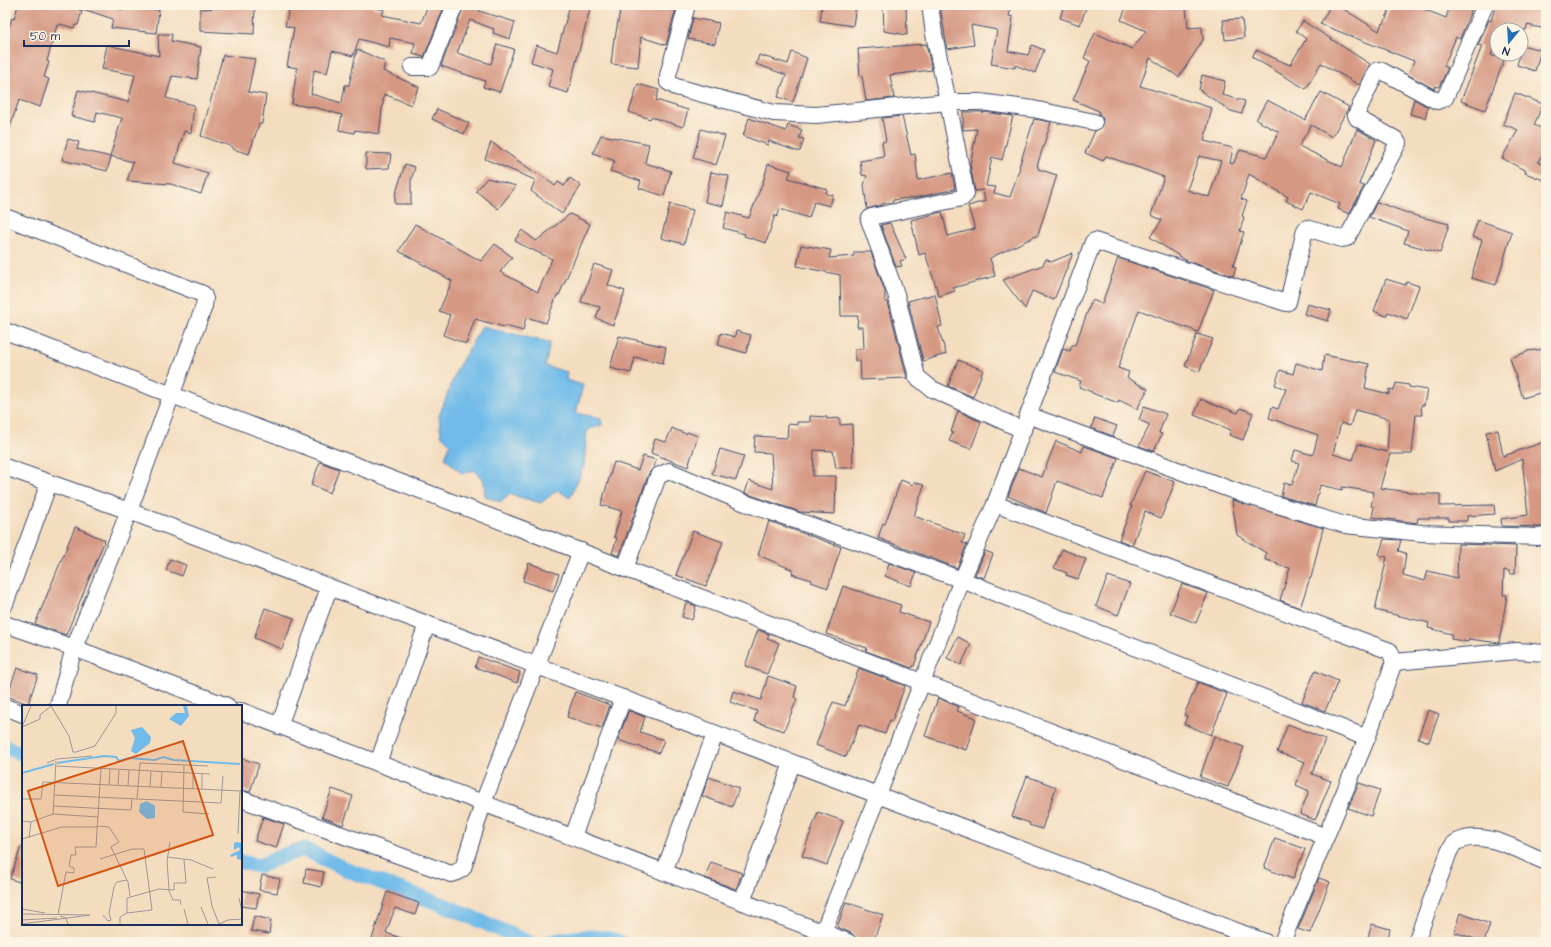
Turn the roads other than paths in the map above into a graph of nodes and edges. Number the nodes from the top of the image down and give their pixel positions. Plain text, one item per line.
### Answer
1 (455, 5) edge
2 (687, 5) edge
3 (930, 5) edge
4 (1485, 5) edge
5 (412, 67) dead end
6 (948, 102) junction
7 (1094, 122) dead end
8 (5, 217) edge
9 (5, 331) edge
10 (172, 395) junction
11 (1025, 422) junction
12 (5, 466) edge
13 (49, 483) junction
14 (995, 504) junction
15 (128, 511) junction
16 (1546, 536) edge
17 (580, 551) junction
18 (625, 569) junction
19 (962, 580) junction
20 (329, 588) junction
21 (5, 604) edge
22 (5, 624) edge
23 (427, 624) junction
24 (74, 648) junction
25 (1546, 652) edge
26 (1394, 662) junction
27 (536, 666) junction
28 (922, 682) junction
29 (623, 698) junction
30 (58, 705) edge
31 (224, 705) edge
32 (5, 707) edge
33 (242, 711) edge
34 (22, 714) edge
35 (279, 726) junction
36 (715, 734) junction
37 (1366, 738) junction
38 (378, 763) junction
39 (792, 763) junction
40 (878, 795) junction
41 (242, 799) edge
42 (483, 803) junction
43 (573, 837) junction
44 (1326, 837) junction
45 (1546, 862) edge
46 (664, 872) junction
47 (742, 902) junction
48 (823, 932) junction
49 (848, 942) edge
50 (1265, 942) edge
51 (1282, 942) edge
52 (1416, 942) edge

1 - 5 street
2 - 6 street
3 - 6 street
4 - 11 street
6 - 7 street
6 - 11 street
8 - 10 street
9 - 10 street
10 - 15 street
10 - 17 street
11 - 14 street
11 - 16 street
12 - 13 street
13 - 15 street
13 - 21 street
14 - 19 street
14 - 26 street
15 - 20 street
15 - 24 street
17 - 18 street
17 - 27 street
18 - 19 street
18 - 28 street
19 - 28 street
19 - 37 street
20 - 23 street
20 - 35 street
22 - 24 street
23 - 27 street
23 - 38 street
24 - 30 street
24 - 31 street
25 - 26 street
26 - 37 street
27 - 29 street
27 - 42 street
28 - 40 street
28 - 44 street
29 - 36 street
29 - 43 street
32 - 34 street
33 - 35 street
35 - 38 street
36 - 39 street
36 - 46 street
37 - 44 street
38 - 42 street
39 - 40 street
39 - 47 street
40 - 48 street
40 - 50 street
41 - 42 street
42 - 43 street
43 - 46 street
44 - 51 street
45 - 52 street
46 - 47 street
47 - 48 street
48 - 49 street

